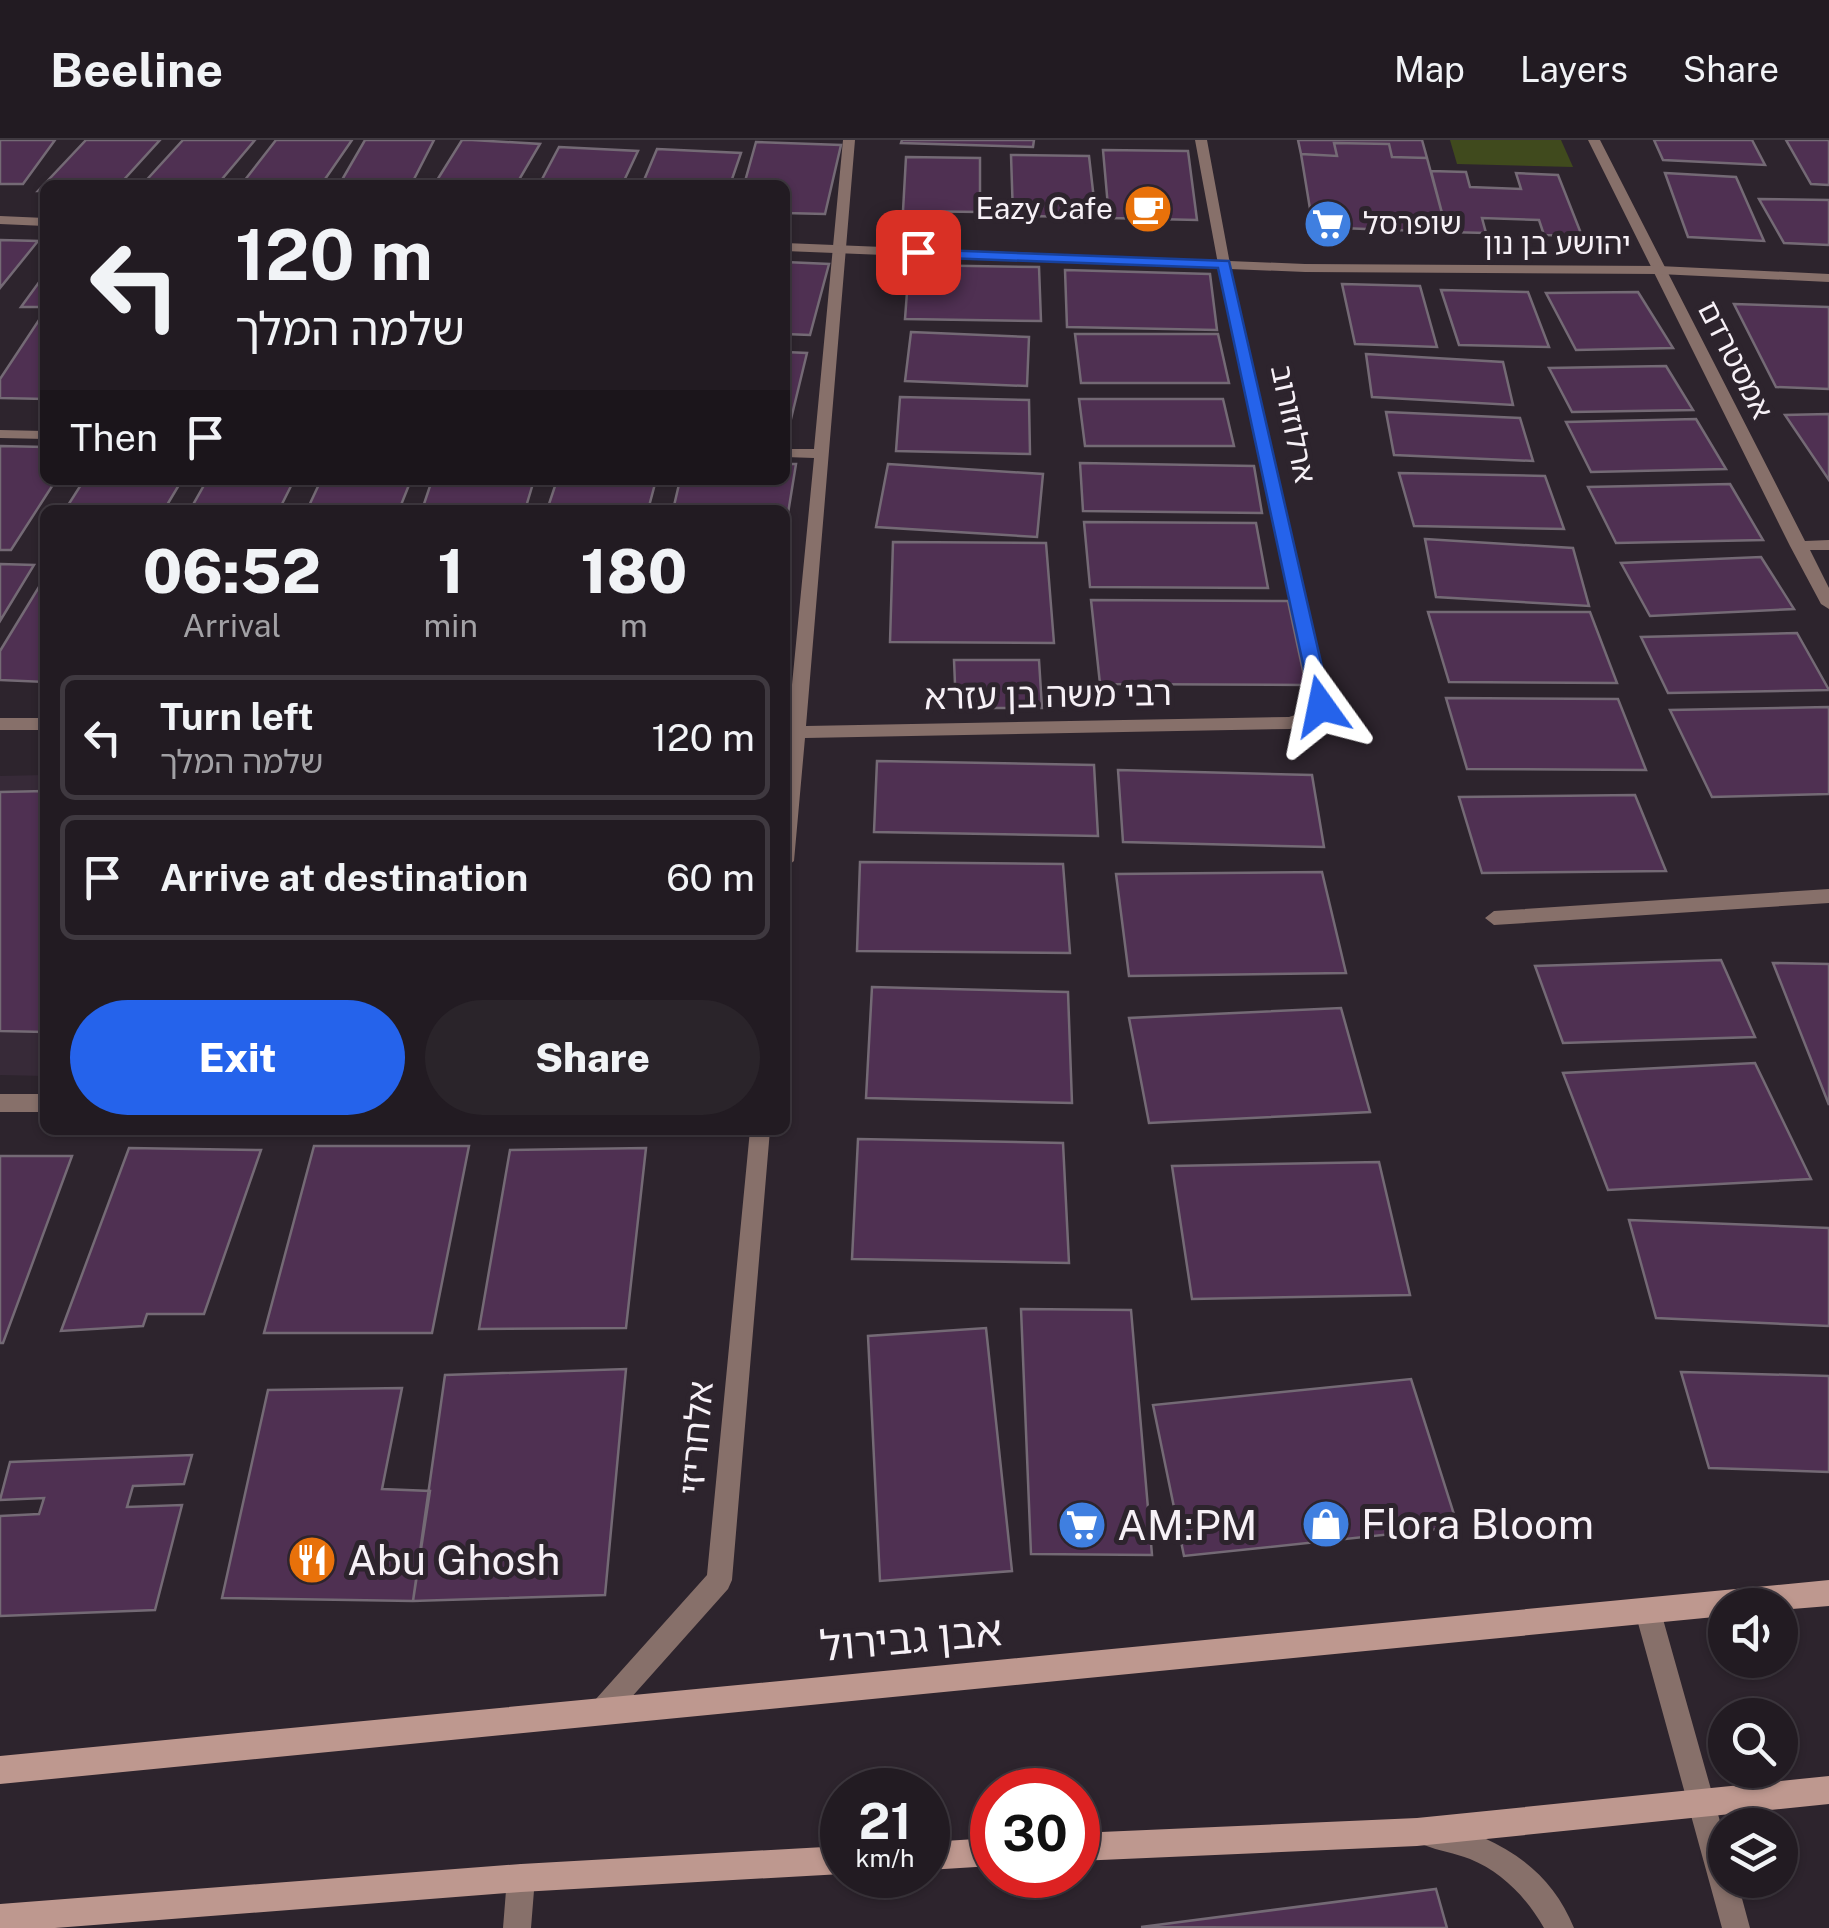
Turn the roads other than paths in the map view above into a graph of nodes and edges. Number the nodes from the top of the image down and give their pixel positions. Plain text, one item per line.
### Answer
1 (849, 140) edge
2 (1202, 140) edge
3 (1594, 140) edge
4 (0, 220) edge
5 (40, 222) edge
6 (790, 248) edge
7 (842, 250) junction
8 (1224, 264) junction
9 (1659, 270) junction
10 (1829, 278) edge
11 (0, 434) edge
12 (40, 435) edge
13 (790, 453) edge
14 (822, 454) junction
15 (1829, 545) edge
16 (1798, 546) junction
17 (1829, 604) edge
18 (1310, 716) joint
19 (0, 724) edge
20 (40, 724) edge
21 (791, 732) edge
22 (1829, 896) edge
23 (1494, 918) dead end
24 (0, 1103) edge
25 (40, 1104) edge
26 (760, 1135) edge
27 (1829, 1592) edge
28 (1648, 1612) junction
29 (604, 1710) junction
30 (0, 1770) edge
31 (1829, 1790) edge
32 (1702, 1806) junction
33 (1417, 1832) junction
34 (1100, 1847) edge
35 (820, 1861) edge
36 (521, 1878) junction
37 (0, 1918) edge
38 (517, 1928) edge
39 (1560, 1928) edge
40 (1736, 1928) edge

1 - 7 street
2 - 8 street, ארלוזורוב
3 - 9 street, אמסטרדם
4 - 5 street
6 - 7 street, יהושע בן נון
7 - 8 street, יהושע בן נון
7 - 14 street
8 - 9 street, יהושע בן נון
8 - 18 street, ארלוזורוב
9 - 10 street, יהושע בן נון
9 - 16 street, אמסטרדם
11 - 12 street
13 - 14 street
14 - 21 street
15 - 16 street
16 - 17 street, אמסטרדם
18 - 21 street, רבי משה בן עזרא
19 - 20 street
22 - 23 street
24 - 25 street
26 - 29 street, אלחריזי
27 - 28 main road, אבן גבירול
28 - 29 main road, אבן גבירול
28 - 32 street
29 - 30 main road, אבן גבירול
31 - 32 main road
32 - 33 main road
32 - 40 street
33 - 34 main road
33 - 39 street
35 - 36 main road
36 - 37 main road
36 - 38 street

